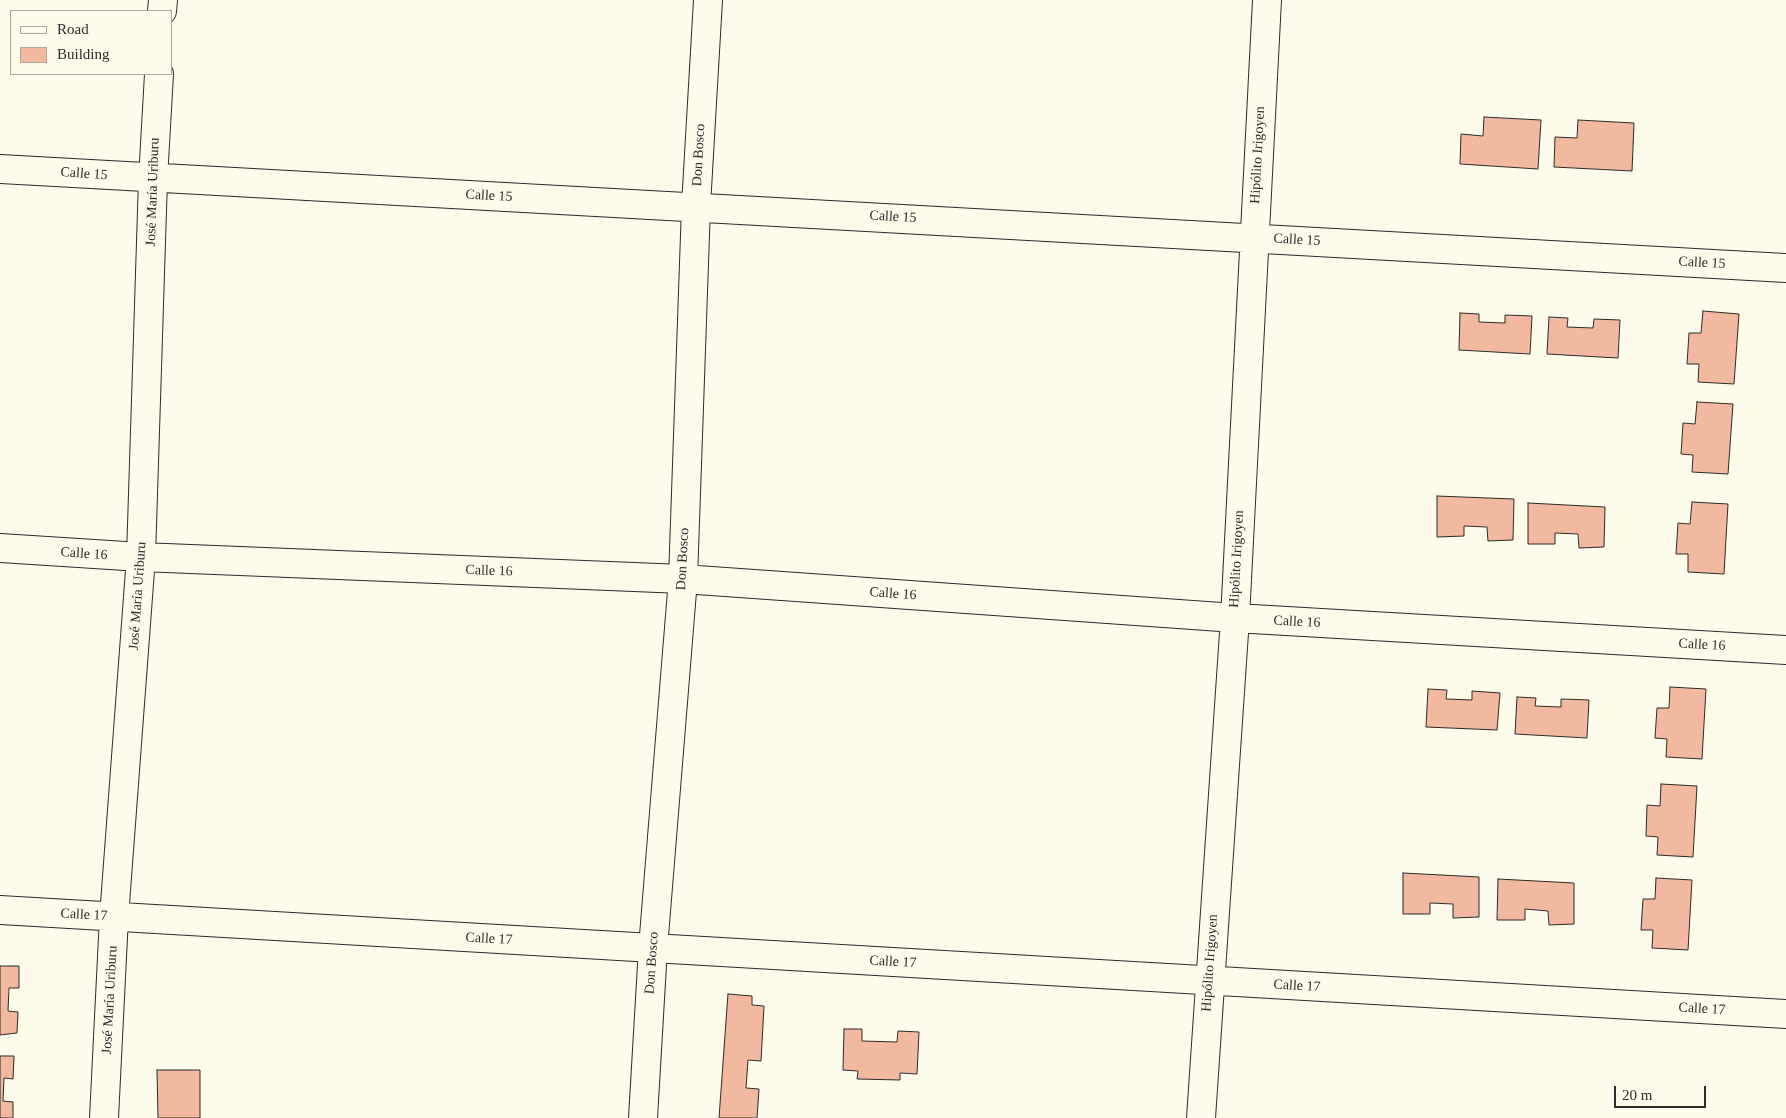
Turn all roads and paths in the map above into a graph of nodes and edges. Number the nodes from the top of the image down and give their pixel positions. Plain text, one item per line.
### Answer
1 (708, 0) edge
2 (1267, 0) edge
3 (159, 75) edge
4 (0, 169) edge
5 (153, 178) junction
6 (696, 206) junction
7 (1253, 238) junction
8 (1786, 268) edge
9 (0, 548) edge
10 (141, 557) junction
11 (683, 579) junction
12 (1234, 618) junction
13 (1786, 650) edge
14 (0, 910) edge
15 (114, 917) junction
16 (653, 948) junction
17 (1209, 981) junction
18 (1786, 1014) edge
19 (104, 1118) edge
20 (643, 1118) edge
21 (1201, 1118) edge

1 - 6 street, Don Bosco
2 - 7 street, Hipólito Irigoyen
3 - 5 street, José María Uriburu
4 - 5 street, Calle 15
5 - 6 street, Calle 15
5 - 10 street, José María Uriburu
6 - 7 street, Calle 15
6 - 11 street, Don Bosco
7 - 8 street, Calle 15
7 - 12 street, Hipólito Irigoyen
9 - 10 street, Calle 16
10 - 11 street, Calle 16
10 - 15 street, José María Uriburu
11 - 12 street, Calle 16
11 - 16 street, Don Bosco
12 - 13 street, Calle 16
12 - 17 street, Hipólito Irigoyen
14 - 15 street, Calle 17
15 - 16 street, Calle 17
15 - 19 street, José María Uriburu
16 - 17 street, Calle 17
16 - 20 street, Don Bosco
17 - 18 street, Calle 17
17 - 21 street, Hipólito Irigoyen

